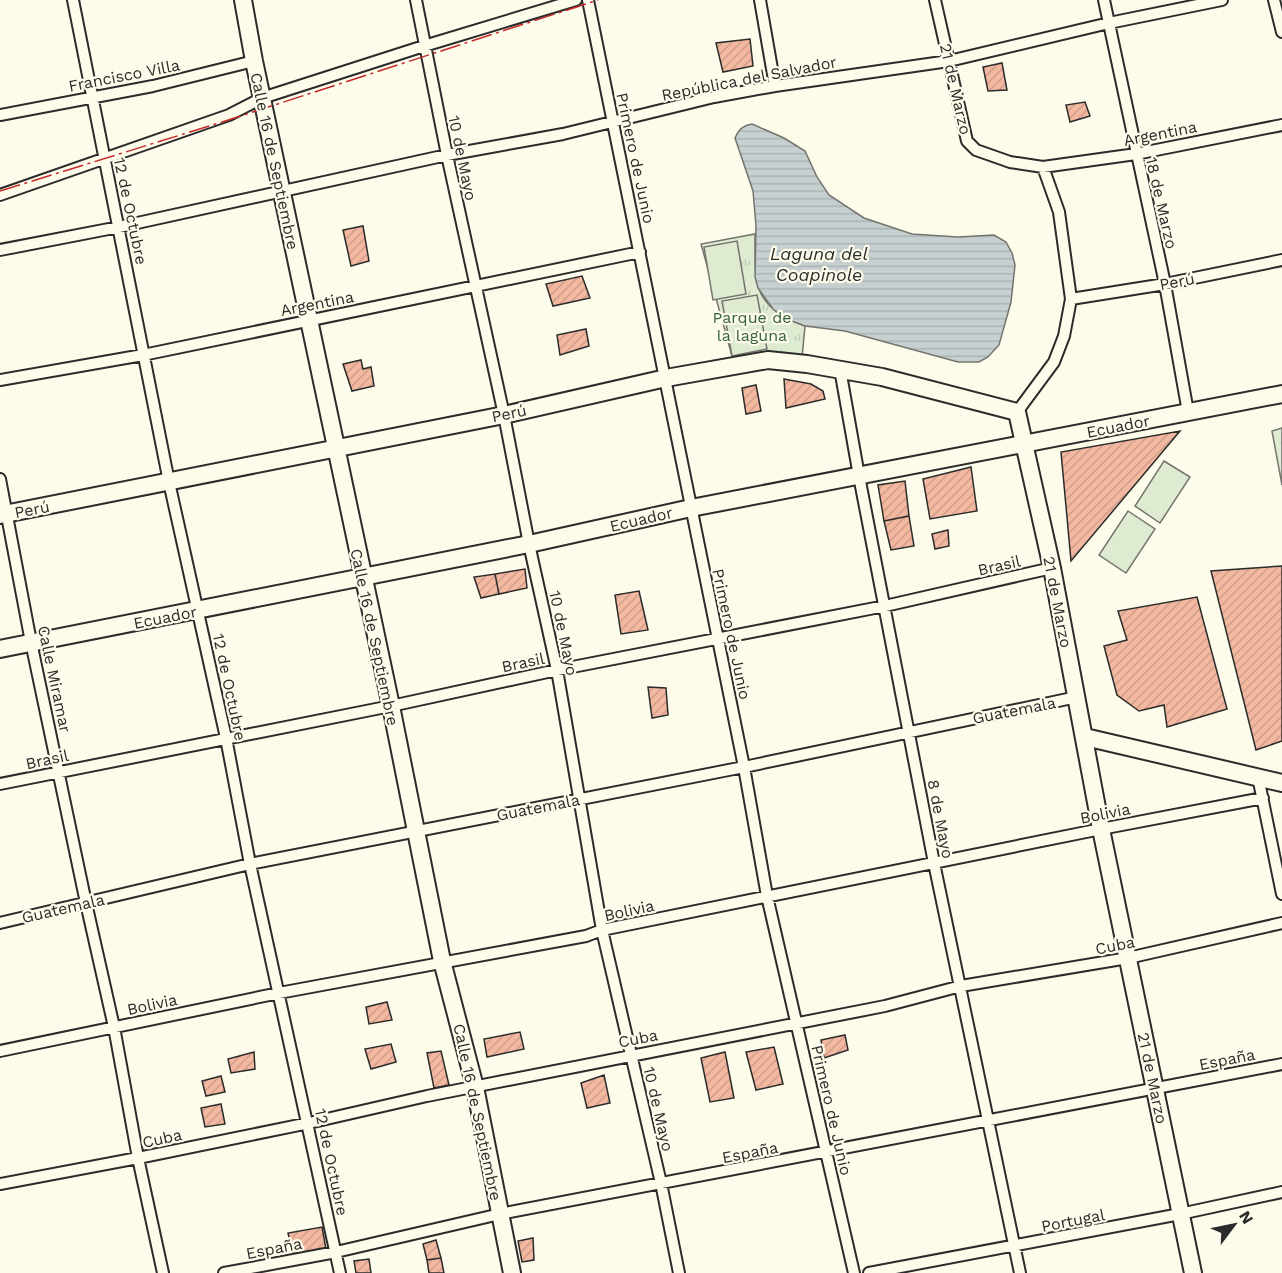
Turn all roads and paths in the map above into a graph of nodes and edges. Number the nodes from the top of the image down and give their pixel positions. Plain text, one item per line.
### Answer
1 (73, 0) edge
2 (243, 0) edge
3 (416, 0) edge
4 (576, 0) edge
5 (588, 0) edge
6 (760, 0) edge
7 (935, 0) edge
8 (1104, 0) edge
9 (1222, 0) edge
10 (1274, 0) edge
11 (1109, 23) junction
12 (1282, 33) edge
13 (424, 46) junction
14 (254, 61) junction
15 (949, 61) junction
16 (775, 86) junction
17 (92, 97) junction
18 (262, 98) junction
19 (0, 115) edge
20 (614, 122) junction
21 (1282, 125) edge
22 (1136, 154) junction
23 (447, 155) junction
24 (104, 158) junction
25 (1043, 167) junction
26 (281, 190) junction
27 (0, 195) edge
28 (119, 227) junction
29 (0, 250) edge
30 (640, 252) junction
31 (1282, 260) edge
32 (1165, 284) junction
33 (475, 287) junction
34 (1071, 298) junction
35 (309, 319) junction
36 (143, 355) junction
37 (840, 369) junction
38 (666, 378) junction
39 (0, 380) edge
40 (1282, 394) edge
41 (1017, 412) junction
42 (1188, 412) junction
43 (504, 415) junction
44 (1024, 445) junction
45 (336, 448) junction
46 (858, 476) junction
47 (0, 479) edge
48 (169, 482) junction
49 (691, 508) junction
50 (4, 514) edge
51 (529, 544) junction
52 (1052, 568) junction
53 (362, 576) junction
54 (885, 606) junction
55 (198, 611) junction
56 (717, 639) junction
57 (32, 642) junction
58 (0, 649) edge
59 (557, 670) junction
60 (1077, 697) junction
61 (391, 706) junction
62 (909, 731) junction
63 (1085, 737) junction
64 (226, 738) junction
65 (744, 767) junction
66 (59, 772) junction
67 (1258, 777) junction
68 (1282, 783) edge
69 (0, 784) edge
70 (1263, 798) junction
71 (580, 800) junction
72 (1101, 829) junction
73 (416, 830) junction
74 (934, 863) junction
75 (250, 864) junction
76 (1282, 894) edge
77 (767, 896) junction
78 (86, 903) junction
79 (0, 923) edge
80 (1282, 923) edge
81 (602, 930) junction
82 (1128, 958) junction
83 (442, 961) junction
84 (961, 987) junction
85 (279, 993) junction
86 (797, 1023) junction
87 (114, 1027) junction
88 (0, 1051) edge
89 (631, 1055) junction
90 (1282, 1064) edge
91 (475, 1087) junction
92 (1155, 1088) junction
93 (988, 1121) junction
94 (309, 1123) junction
95 (826, 1153) junction
96 (138, 1158) junction
97 (0, 1184) edge
98 (661, 1184) junction
99 (1282, 1192) edge
100 (500, 1214) junction
101 (1180, 1214) junction
102 (1014, 1246) junction
103 (336, 1252) junction
104 (163, 1273) edge
105 (224, 1273) edge
106 (340, 1273) edge
107 (512, 1273) edge
108 (679, 1273) edge
109 (854, 1273) edge
110 (869, 1273) edge
111 (1020, 1273) edge
112 (1193, 1273) edge

1 - 17 street, 12 de Octubre
2 - 14 street, Calle 16 de Septiembre
3 - 13 street, 10 de Mayo
4 - 13 street
5 - 20 street, Primero de Junio
6 - 16 street
7 - 15 street, 21 de Marzo
8 - 11 street, 18 de Marzo
9 - 11 street, República del Salvador
10 - 12 street
11 - 15 street, República del Salvador
11 - 22 street, 18 de Marzo
13 - 18 street
13 - 23 street, 10 de Mayo
14 - 17 street, Francisco Villa
14 - 18 street, Calle 16 de Septiembre
15 - 16 street, República del Salvador
15 - 25 street, 21 de Marzo
16 - 20 street, República del Salvador
17 - 19 street, Francisco Villa
17 - 24 street, 12 de Octubre
18 - 24 street
18 - 26 street, Calle 16 de Septiembre
20 - 23 street, República del Salvador
20 - 30 street, Primero de Junio
21 - 22 street, Argentina
22 - 25 street, Argentina
22 - 32 street, 18 de Marzo
23 - 26 street, República del Salvador
23 - 33 street, 10 de Mayo
24 - 27 street
24 - 28 street, 12 de Octubre
25 - 34 street
26 - 28 street, República del Salvador
26 - 35 street, Calle 16 de Septiembre
28 - 29 street, República del Salvador
28 - 36 street, 12 de Octubre
30 - 33 street, Argentina
30 - 38 street, Primero de Junio
31 - 32 street, Perú
32 - 34 street, Perú
32 - 42 street, 18 de Marzo
33 - 35 street, Argentina
33 - 43 street, 10 de Mayo
34 - 41 street
35 - 36 street, Argentina
35 - 45 street, Calle 16 de Septiembre
36 - 39 street, Argentina
36 - 48 street, 12 de Octubre
37 - 38 street, Perú
37 - 41 street, Perú
37 - 46 street, 8 de Mayo
38 - 43 street, Perú
38 - 49 street, Primero de Junio
40 - 42 street, Ecuador
41 - 44 street, 21 de Marzo
42 - 44 street, Ecuador
43 - 45 street, Perú
43 - 51 street, 10 de Mayo
44 - 46 street, Ecuador
44 - 52 street, 21 de Marzo
45 - 48 street, Perú
45 - 53 street, Calle 16 de Septiembre
46 - 49 street, Ecuador
46 - 54 street, 8 de Mayo
47 - 50 street, Calle Miramar
48 - 50 street, Perú
48 - 55 street, 12 de Octubre
49 - 51 street, Ecuador
49 - 56 street, Primero de Junio
50 - 57 street, Calle Miramar
51 - 53 street, Ecuador
51 - 59 street, 10 de Mayo
52 - 54 street, Brasil
52 - 60 street, 21 de Marzo
53 - 55 street, Ecuador
53 - 61 street, Calle 16 de Septiembre
54 - 56 street, Brasil
54 - 62 street, 8 de Mayo
55 - 57 street, Ecuador
55 - 64 street, 12 de Octubre
56 - 59 street, Brasil
56 - 65 street, Primero de Junio
57 - 58 street, Ecuador
57 - 66 street, Calle Miramar
59 - 61 street, Brasil
59 - 71 street, 10 de Mayo
60 - 62 street, Guatemala
60 - 63 street, 21 de Marzo
61 - 64 street, Brasil
61 - 73 street, Calle 16 de Septiembre
62 - 65 street, Guatemala
62 - 74 street, 8 de Mayo
63 - 67 street
63 - 72 street, 21 de Marzo
64 - 66 street, Brasil
64 - 75 street, 12 de Octubre
65 - 71 street, Guatemala
65 - 77 street, Primero de Junio
66 - 69 street, Brasil
66 - 78 street, Calle Miramar
67 - 68 street
67 - 70 street
70 - 72 street, Bolivia
70 - 76 street
71 - 73 street, Guatemala
71 - 81 street, 10 de Mayo
72 - 74 street, Bolivia
72 - 82 street, 21 de Marzo
73 - 75 street, Guatemala
73 - 83 street, Calle 16 de Septiembre
74 - 77 street, Bolivia
74 - 84 street, 8 de Mayo
75 - 78 street, Guatemala
75 - 85 street, 12 de Octubre
77 - 81 street, Bolivia
77 - 86 street, Primero de Junio
78 - 79 street, Guatemala
78 - 87 street, Calle Miramar
80 - 82 street, Cuba
81 - 83 street, Bolivia
81 - 89 street, 10 de Mayo
82 - 84 street, Cuba
82 - 92 street, 21 de Marzo
83 - 85 street, Bolivia
83 - 91 street, Calle 16 de Septiembre
84 - 86 street, Cuba
84 - 93 street, 8 de Mayo
85 - 87 street, Bolivia
85 - 94 street, 12 de Octubre
86 - 89 street, Cuba
86 - 95 street, Primero de Junio
87 - 88 street, Bolivia
87 - 96 street, Calle Miramar
89 - 91 street, Cuba
89 - 98 street, 10 de Mayo
90 - 92 street, España
91 - 94 street, Cuba
91 - 100 street, Calle 16 de Septiembre
92 - 93 street, España
92 - 101 street, 21 de Marzo
93 - 95 street, España
93 - 102 street, 8 de Mayo
94 - 96 street, Cuba
94 - 103 street, 12 de Octubre
95 - 98 street, España
95 - 109 street, Primero de Junio
96 - 97 street, Cuba
96 - 104 street, Calle Miramar
98 - 100 street, España
98 - 108 street, 10 de Mayo
99 - 101 street, Portugal
100 - 103 street, España
100 - 107 street, Calle 16 de Septiembre
101 - 102 street, Portugal
101 - 112 street, 21 de Marzo
102 - 110 street, Portugal
102 - 111 street, 8 de Mayo
103 - 105 street, España
103 - 106 street, 12 de Octubre

